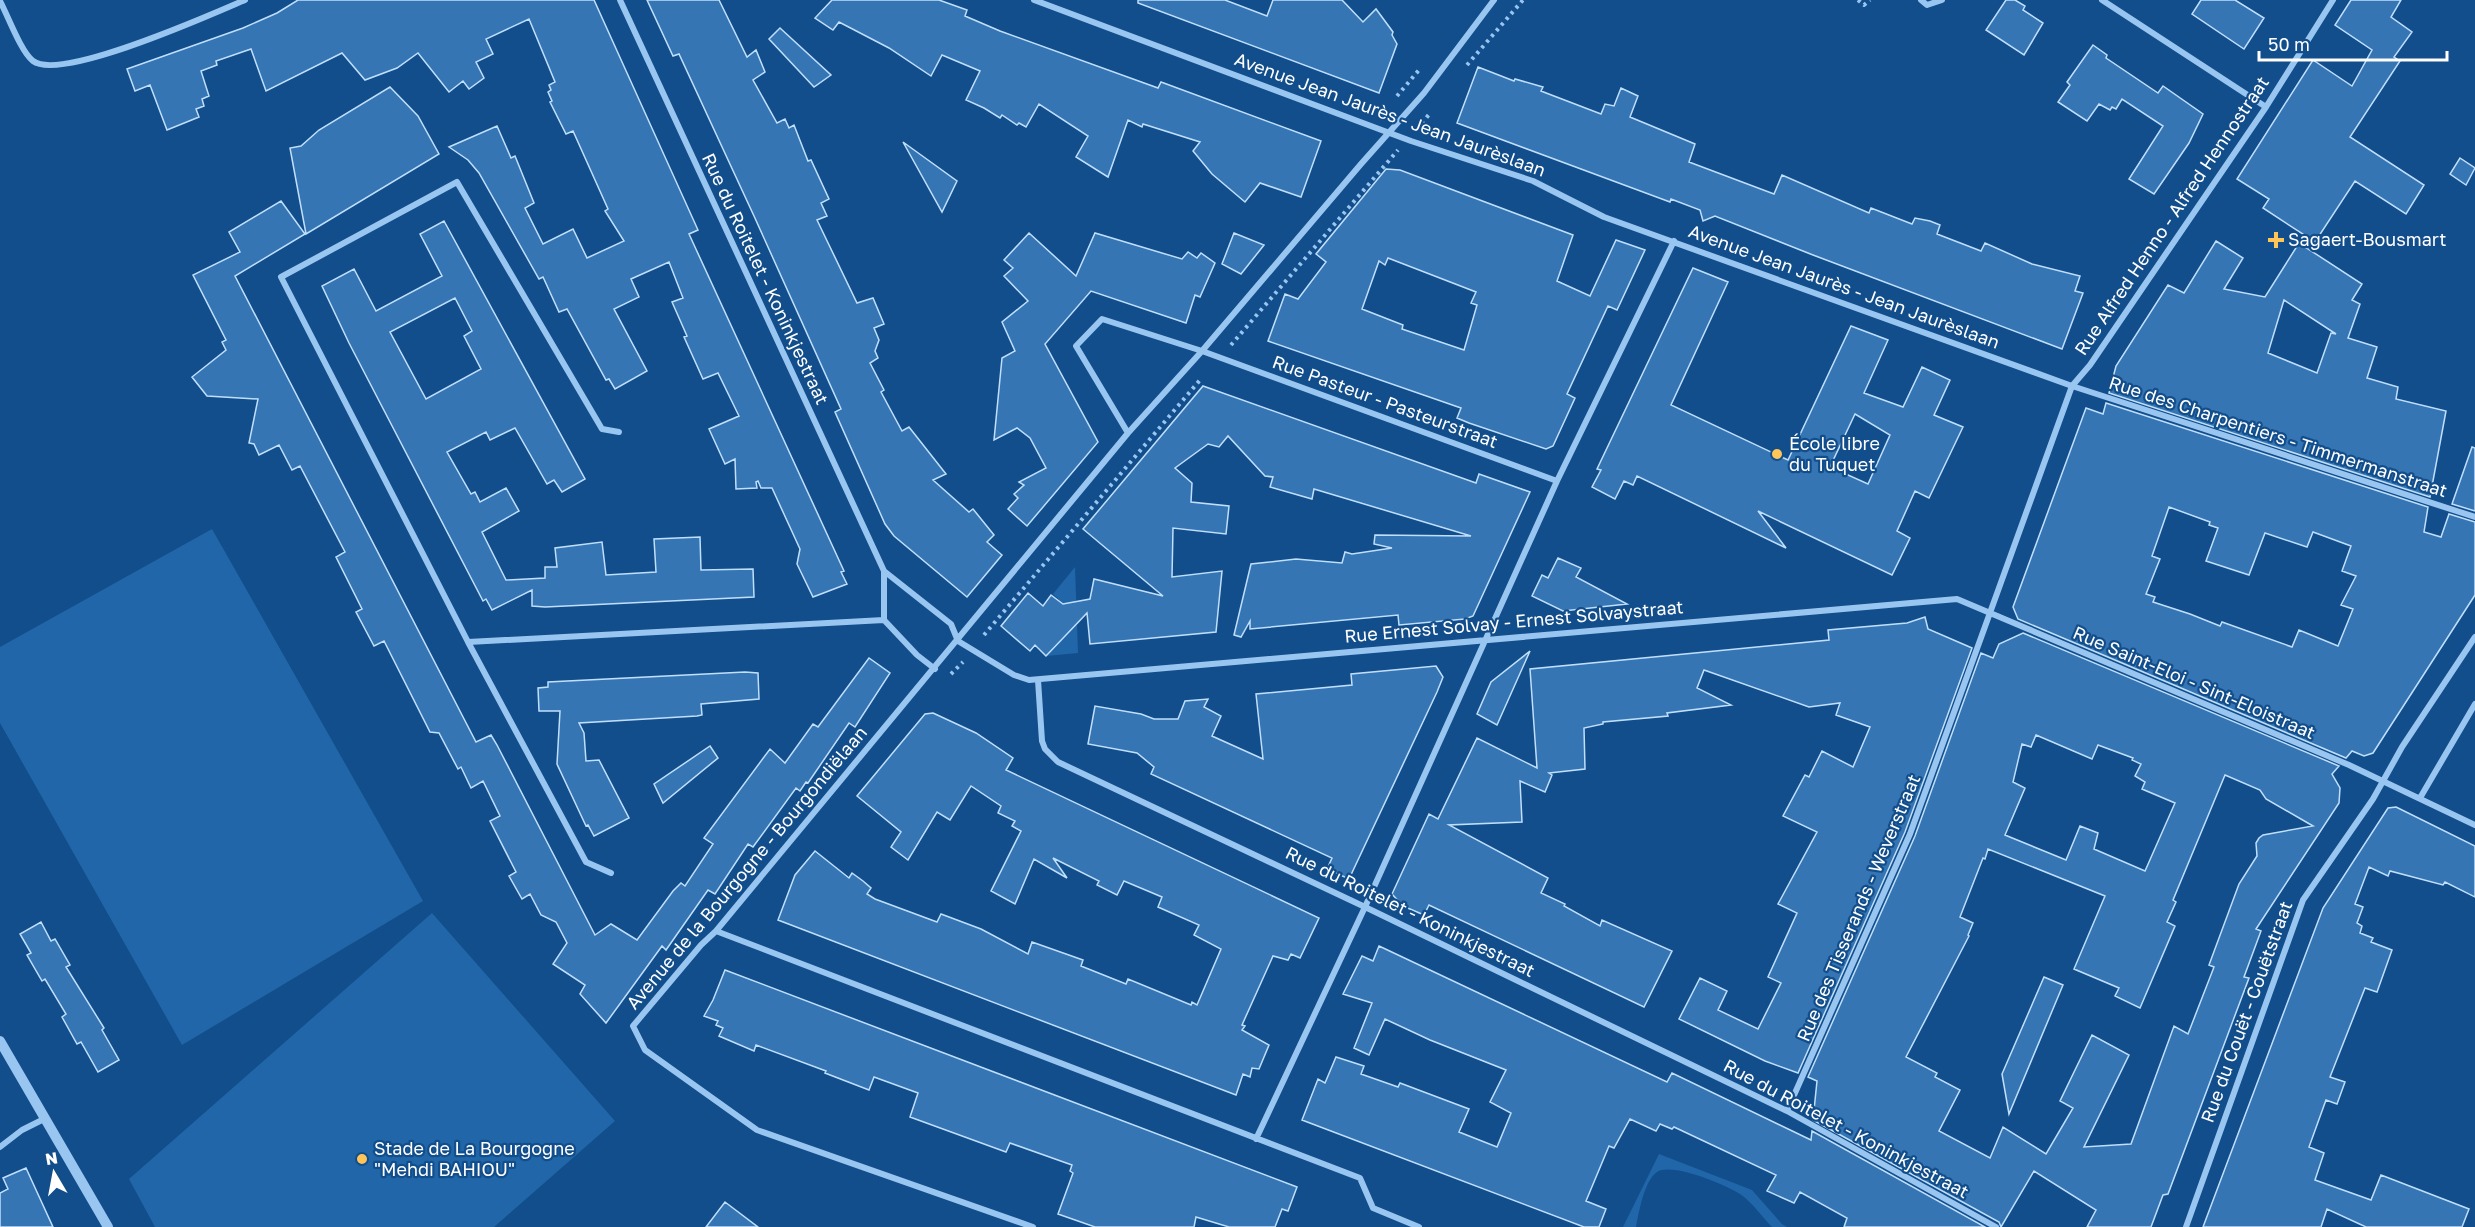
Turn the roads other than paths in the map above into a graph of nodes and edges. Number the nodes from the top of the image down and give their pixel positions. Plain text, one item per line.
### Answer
1 (245, 0) edge
2 (620, 0) edge
3 (1034, 0) edge
4 (1494, 0) edge
5 (1921, 0) edge
6 (1942, 0) edge
7 (2102, 0) edge
8 (2333, 0) edge
9 (0, 2) edge
10 (2266, 107) junction
11 (1388, 132) junction
12 (1674, 242) junction
13 (1202, 351) junction
14 (2072, 386) junction
15 (619, 432) dead end
16 (1128, 433) junction
17 (1557, 481) junction
18 (2475, 517) edge
19 (884, 571) junction
20 (1991, 613) junction
21 (884, 620) junction
22 (2475, 637) edge
23 (1487, 639) junction
24 (958, 640) junction
25 (468, 642) junction
26 (935, 669) junction
27 (1038, 680) junction
28 (2475, 704) edge
29 (2384, 780) junction
30 (2420, 798) junction
31 (2475, 825) edge
32 (611, 873) dead end
33 (1365, 907) junction
34 (716, 932) junction
35 (0, 1041) edge
36 (1787, 1111) junction
37 (44, 1119) junction
38 (1256, 1139) junction
39 (0, 1147) edge
40 (108, 1227) edge
41 (1033, 1227) edge
42 (1419, 1227) edge
43 (1996, 1227) edge
44 (2186, 1227) edge

1 - 9 street
2 - 19 street, Rue du Roitelet - Koninkjestraat
3 - 11 street, Avenue Jean Jaurès - Jean Jaurèslaan
4 - 11 street, Avenue de la Bourgogne - Bourgondiëlaan
5 - 6 street
7 - 10 street
8 - 10 street, Rue Alfred Henno - Alfred Hennostraat
10 - 14 street, Rue Alfred Henno - Alfred Hennostraat
11 - 12 street, Avenue Jean Jaurès - Jean Jaurèslaan
11 - 13 street, Avenue de la Bourgogne - Bourgondiëlaan
12 - 14 street, Avenue Jean Jaurès - Jean Jaurèslaan
12 - 17 street
13 - 16 street, Avenue de la Bourgogne - Bourgondiëlaan
13 - 16 street
13 - 17 street, Rue Pasteur - Pasteurstraat
14 - 18 street, Rue des Charpentiers - Timmermanstraat
14 - 20 street, Rue Alfred Henno - Alfred Hennostraat
15 - 25 street
16 - 24 street, Avenue de la Bourgogne - Bourgondiëlaan
17 - 23 street
19 - 21 street, Rue du Roitelet - Koninkjestraat
19 - 24 street, Rue du Roitelet - Koninkjestraat
20 - 23 street, Rue Ernest Solvay - Ernest Solvaystraat
20 - 29 street, Rue Saint-Eloi - Sint-Eloistraat
20 - 36 street, Rue des Tisserands - Weverstraat
21 - 25 street
21 - 26 street
22 - 29 street, Rue du Couët - Couëtstraat
23 - 27 street, Rue Ernest Solvay - Ernest Solvaystraat
23 - 33 street
24 - 26 street, Avenue de la Bourgogne - Bourgondiëlaan
24 - 27 street, Rue du Roitelet - Koninkjestraat
25 - 32 street
26 - 34 street, Avenue de la Bourgogne - Bourgondiëlaan
27 - 33 street, Rue du Roitelet - Koninkjestraat
28 - 30 street
29 - 30 street, Rue Saint-Eloi - Sint-Eloistraat
29 - 44 street, Rue du Couët - Couëtstraat
30 - 31 street, Rue Saint-Eloi - Sint-Eloistraat
33 - 36 street, Rue du Roitelet - Koninkjestraat
33 - 38 street
34 - 38 street
34 - 41 street, Avenue de la Bourgogne - Bourgondiëlaan
35 - 37 street
36 - 43 street, Rue du Roitelet - Koninkjestraat
37 - 39 street
37 - 40 street
38 - 42 street

